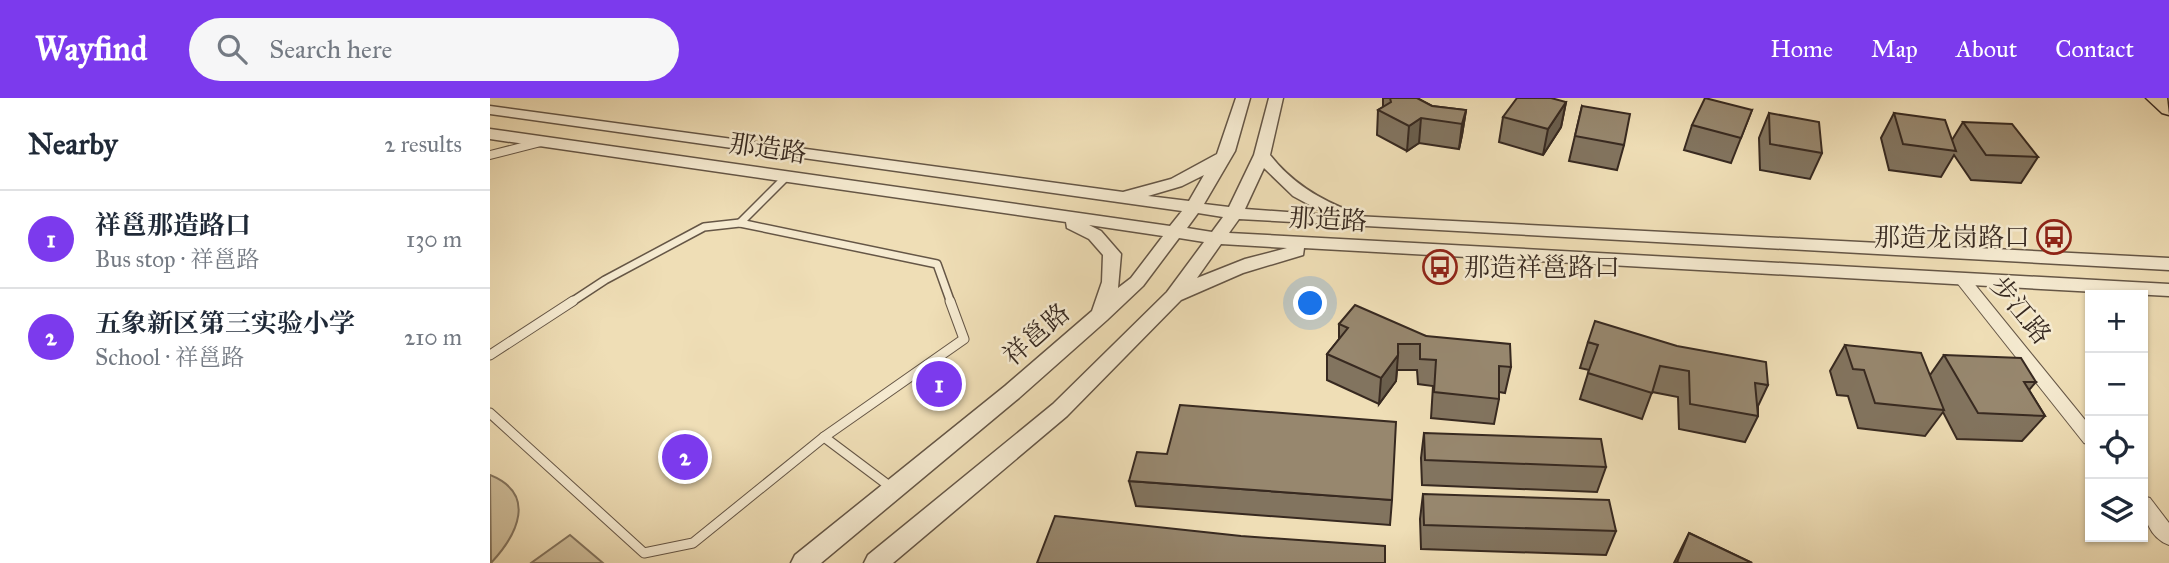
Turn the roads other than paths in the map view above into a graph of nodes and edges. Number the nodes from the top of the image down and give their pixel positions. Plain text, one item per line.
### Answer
1 (1242, 98) edge
2 (1276, 98) edge
3 (2155, 98) edge
4 (2169, 109) edge
5 (490, 110) edge
6 (490, 134) edge
7 (541, 142) junction
8 (1227, 151) junction
9 (490, 155) edge
10 (1262, 155) junction
11 (786, 177) junction
12 (1111, 197) junction
13 (1193, 208) junction
14 (1234, 213) junction
15 (1056, 216) junction
16 (1364, 222) junction
17 (740, 223) junction
18 (1175, 233) junction
19 (1217, 238) junction
20 (1320, 245) junction
21 (2169, 264) edge
22 (1964, 280) junction
23 (2169, 290) edge
24 (1174, 298) junction
25 (1100, 316) junction
26 (490, 355) edge
27 (490, 413) edge
28 (2085, 433) edge
29 (824, 437) junction
30 (894, 489) junction
31 (2148, 510) edge
32 (2169, 537) edge
33 (803, 563) edge
34 (876, 563) edge

1 - 8 street, 祥邕路
2 - 10 street
3 - 4 main road
5 - 12 street, 那造路
6 - 7 street, 那造路
7 - 9 street
7 - 11 street, 那造路
8 - 12 street
8 - 13 street, 祥邕路
10 - 14 street
10 - 16 street
11 - 15 street, 那造路
11 - 17 lane
12 - 13 street, 那造路
13 - 14 street, 那造路
13 - 18 street, 祥邕路
14 - 16 street, 那造路
14 - 19 street
15 - 18 street, 那造路
15 - 25 street
16 - 21 street, 那造路
17 - 26 lane
17 - 29 lane
18 - 19 street, 那造路
18 - 25 street, 祥邕路
19 - 20 street, 那造路
19 - 24 street
20 - 22 street, 那造路
20 - 24 street
22 - 23 street, 那造路
22 - 28 street, 步江路
24 - 34 street
25 - 30 street, 祥邕路
27 - 29 lane
29 - 30 lane
30 - 33 street, 祥邕路
31 - 32 street

